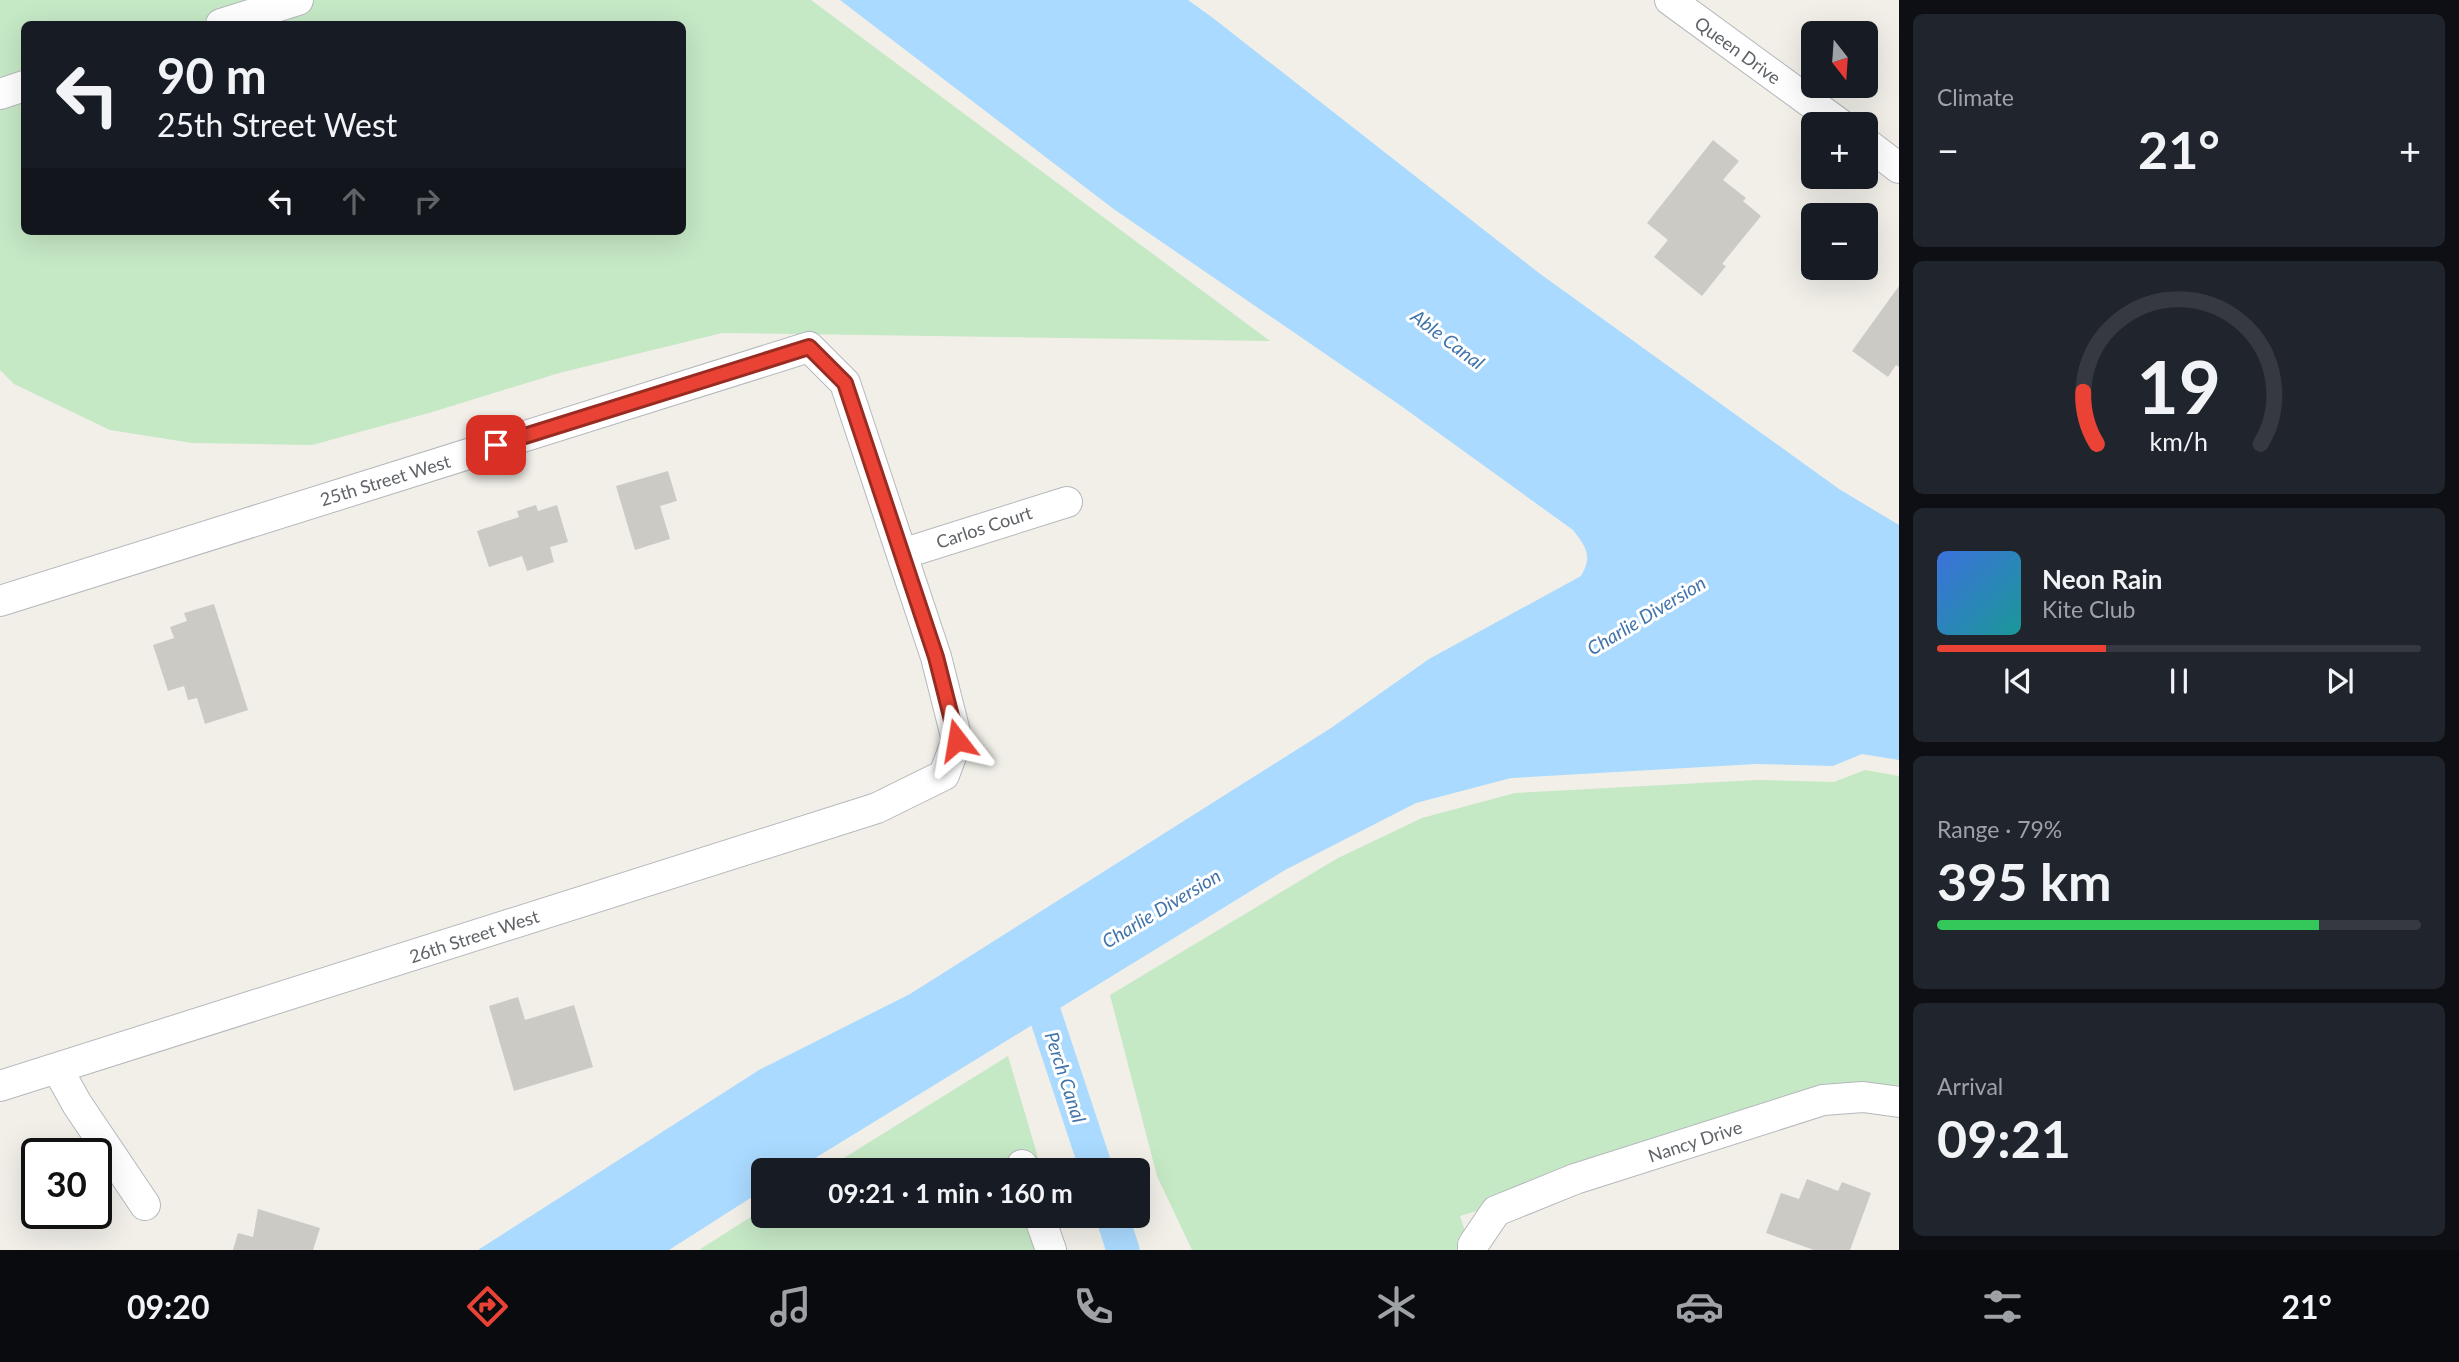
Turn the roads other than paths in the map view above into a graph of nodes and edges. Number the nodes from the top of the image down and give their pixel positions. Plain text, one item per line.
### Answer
1 (298, 0) edge
2 (1670, 0) edge
3 (231, 21) edge
4 (21, 87) edge
5 (0, 94) edge
6 (1824, 112) edge
7 (1878, 152) edge
8 (1899, 168) edge
9 (1067, 502) dead end
10 (902, 554) junction
11 (0, 601) edge
12 (57, 1068) junction
13 (0, 1086) edge
14 (1899, 1102) edge
15 (145, 1205) dead end
16 (1043, 1228) edge
17 (1051, 1250) edge
18 (1473, 1250) edge

1 - 3 street
2 - 6 street, Queen Drive
4 - 5 street
7 - 8 street
9 - 10 street, Carlos Court
10 - 11 street, 25th Street West
10 - 12 street, 26th Street West
12 - 13 street, 26th Street West
12 - 15 street
14 - 18 street, Nancy Drive
16 - 17 street

